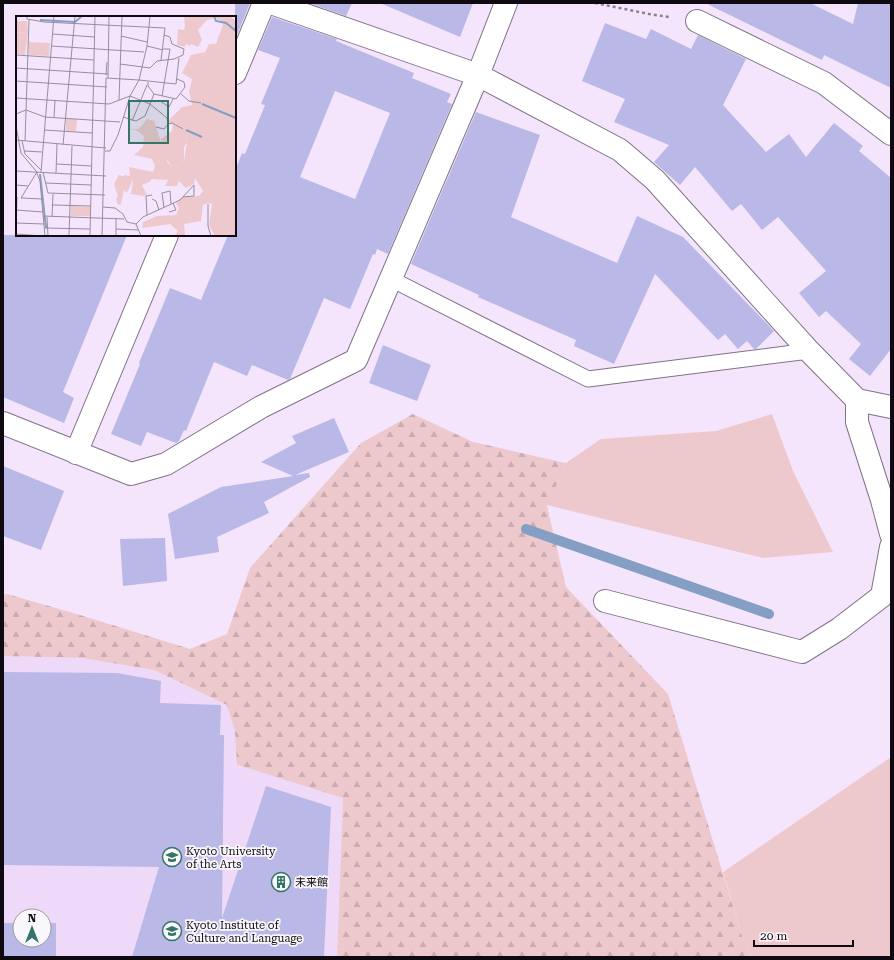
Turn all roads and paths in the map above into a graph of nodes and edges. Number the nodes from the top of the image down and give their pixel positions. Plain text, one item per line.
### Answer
1 (264, 3) edge
2 (271, 3) edge
3 (506, 3) edge
4 (595, 3) edge
5 (697, 22) joint
6 (236, 71) edge
7 (478, 75) junction
8 (891, 134) edge
9 (167, 236) edge
10 (391, 279) junction
11 (809, 351) junction
12 (857, 400) junction
13 (891, 407) edge
14 (3, 423) edge
15 (76, 453) junction
16 (891, 534) edge
17 (891, 547) edge
18 (605, 601) dead end

1 - 6 street
2 - 7 street
3 - 7 street
4 - 5 path
5 - 8 street
7 - 10 street
7 - 11 street
9 - 15 street
10 - 11 lane
10 - 15 street
11 - 12 street
12 - 13 street
12 - 16 street
14 - 15 street
17 - 18 street

